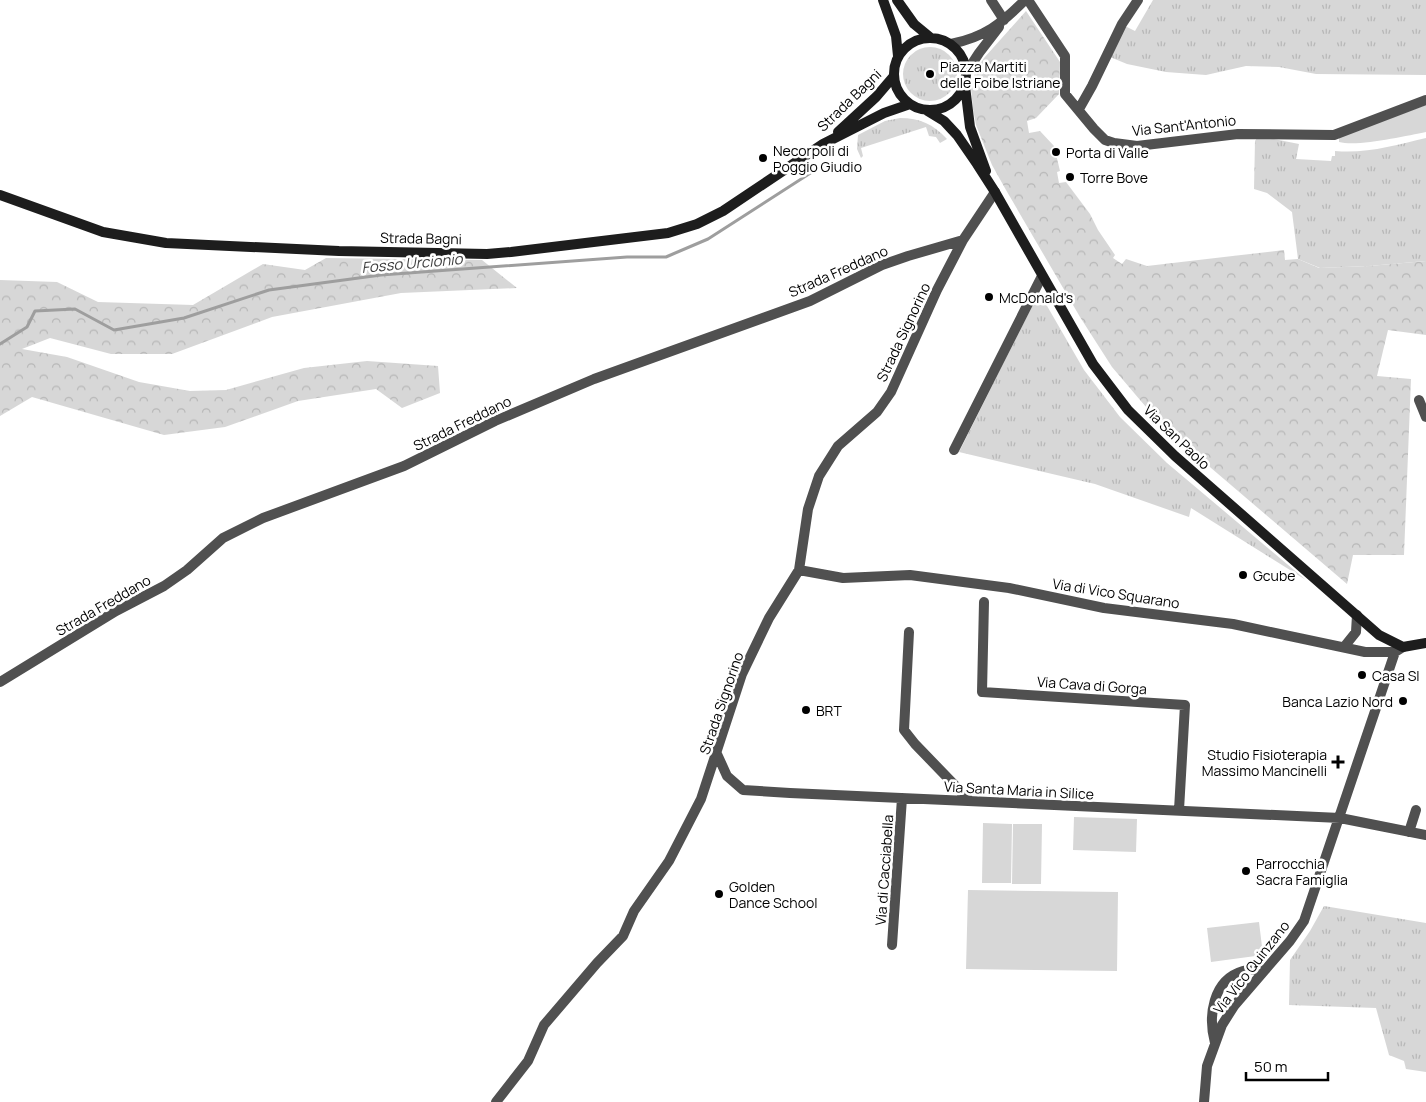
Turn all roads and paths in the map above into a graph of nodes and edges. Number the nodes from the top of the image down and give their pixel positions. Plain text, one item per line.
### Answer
1 (883, 0) edge
2 (897, 0) edge
3 (991, 0) edge
4 (1026, 0) edge
5 (1138, 0) edge
6 (1004, 20) junction
7 (930, 38) junction
8 (951, 44) junction
9 (898, 56) junction
10 (894, 76) junction
11 (966, 77) junction
12 (1426, 100) edge
13 (910, 104) junction
14 (1079, 109) junction
15 (926, 110) junction
16 (823, 144) junction
17 (995, 192) junction
18 (0, 196) edge
19 (963, 240) junction
20 (1042, 276) junction
21 (1419, 400) dead end
22 (1426, 417) edge
23 (954, 450) dead end
24 (799, 570) junction
25 (984, 602) dead end
26 (1357, 616) junction
27 (908, 632) dead end
28 (1426, 643) edge
29 (1344, 647) junction
30 (1399, 649) junction
31 (0, 682) edge
32 (717, 754) junction
33 (902, 798) junction
34 (970, 801) junction
35 (1179, 810) junction
36 (1416, 810) dead end
37 (1340, 818) junction
38 (1409, 832) junction
39 (1426, 835) edge
40 (892, 945) dead end
41 (1266, 969) junction
42 (1219, 991) junction
43 (1234, 1006) junction
44 (1215, 1043) junction
45 (496, 1102) edge
46 (1204, 1102) edge

1 - 9 main road
2 - 7 main road
3 - 6 street
4 - 6 street
4 - 14 street, Via Sant'Antonio
5 - 14 street
6 - 8 street
6 - 11 street
7 - 8 main road
7 - 9 main road
8 - 11 main road
9 - 10 main road
10 - 13 main road
10 - 16 main road, Strada Bagni
11 - 15 main road
11 - 17 main road, Via San Paolo
12 - 14 street, Via Sant'Antonio
13 - 15 main road
13 - 16 main road, Strada Bagni
15 - 17 main road, Via San Paolo
16 - 18 main road, Strada Bagni
17 - 19 street, Strada Signorino
17 - 20 main road, Via San Paolo
19 - 24 street, Strada Signorino
19 - 31 street, Strada Freddano
20 - 23 street
20 - 26 main road, Via San Paolo
21 - 22 street
24 - 29 street, Via di Vico Squarano
24 - 32 street, Strada Signorino
25 - 35 street, Via Cava di Gorga
26 - 29 street
26 - 30 main road, Via San Paolo
27 - 34 street
28 - 30 main road, Via di Vico Squarano
29 - 30 street, Via di Vico Squarano
30 - 37 street, Via Vico Quinzano
32 - 33 street, Via Santa Maria in Silice
32 - 45 street, Strada Signorino
33 - 34 street, Via Santa Maria in Silice
33 - 40 street, Via di Cacciabella
34 - 35 street, Via Santa Maria in Silice
35 - 37 street, Via Santa Maria in Silice
36 - 38 street
37 - 38 street, Via Santa Maria in Silice
37 - 41 street, Via Vico Quinzano
38 - 39 street, Via Santa Maria in Silice
41 - 42 street
41 - 43 street, Via Vico Quinzano
42 - 43 street
42 - 44 street
43 - 44 street, Via Vico Quinzano
44 - 46 street, Via Vico Quinzano

